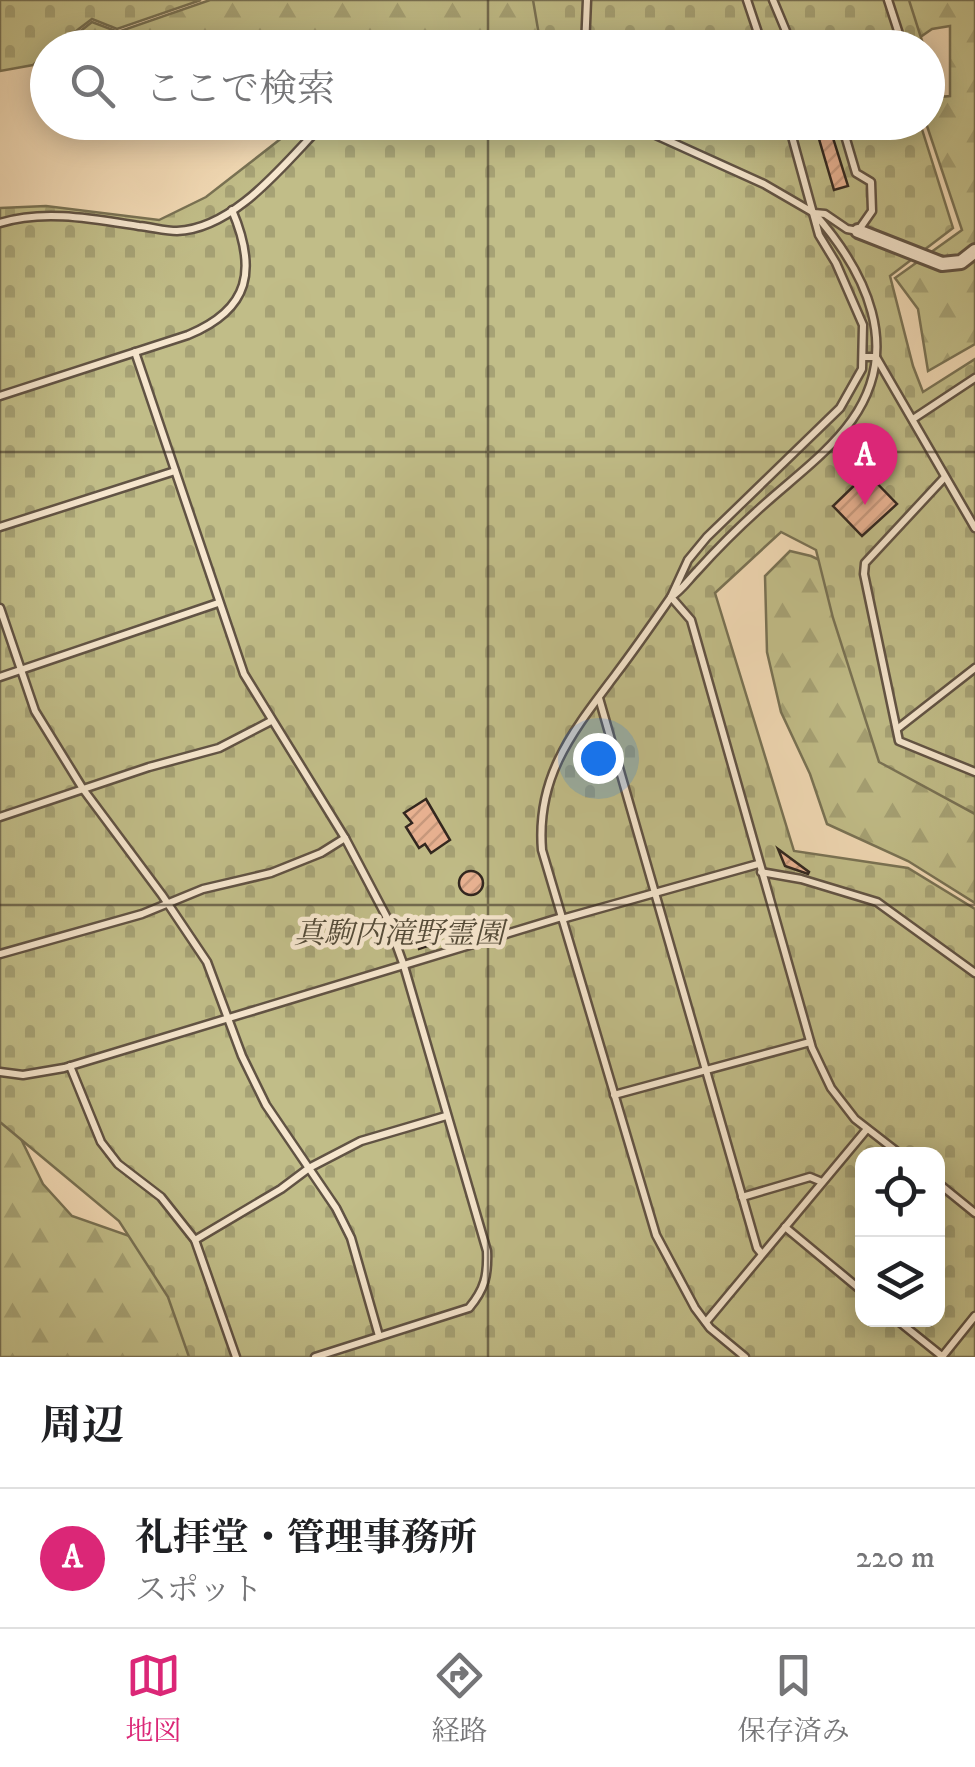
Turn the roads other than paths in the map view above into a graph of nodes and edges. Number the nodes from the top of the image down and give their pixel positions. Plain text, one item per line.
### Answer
1 (587, 0) edge
2 (747, 0) edge
3 (773, 0) edge
4 (888, 0) edge
5 (586, 30) edge
6 (757, 30) edge
7 (785, 30) edge
8 (898, 30) edge
9 (308, 140) edge
10 (666, 140) edge
11 (793, 140) edge
12 (846, 140) edge
13 (232, 210) junction
14 (814, 213) junction
15 (0, 223) edge
16 (858, 231) junction
17 (975, 251) edge
18 (136, 352) junction
19 (863, 357) junction
20 (876, 358) junction
21 (975, 378) edge
22 (0, 396) edge
23 (913, 419) junction
24 (175, 471) junction
25 (946, 477) junction
26 (974, 526) edge
27 (0, 527) edge
28 (671, 597) junction
29 (218, 603) junction
30 (0, 608) edge
31 (975, 668) edge
32 (20, 670) junction
33 (0, 677) edge
34 (599, 697) junction
35 (272, 720) junction
36 (896, 729) junction
37 (975, 772) edge
38 (83, 788) junction
39 (0, 817) edge
40 (345, 838) junction
41 (760, 868) junction
42 (655, 892) junction
43 (167, 902) junction
44 (562, 918) junction
45 (0, 954) edge
46 (404, 966) junction
47 (975, 973) edge
48 (228, 1019) junction
49 (810, 1042) junction
50 (70, 1066) junction
51 (706, 1070) junction
52 (0, 1072) edge
53 (614, 1095) junction
54 (446, 1116) junction
55 (867, 1128) junction
56 (891, 1147) edge
57 (309, 1168) junction
58 (822, 1182) junction
59 (945, 1189) edge
60 (742, 1198) junction
61 (975, 1213) edge
62 (784, 1227) junction
63 (194, 1240) junction
64 (762, 1254) junction
65 (855, 1285) edge
66 (975, 1316) edge
67 (706, 1322) junction
68 (906, 1327) edge
69 (379, 1336) junction
70 (236, 1357) edge
71 (315, 1357) edge
72 (745, 1357) edge
73 (943, 1357) edge

1 - 5 lane
2 - 6 lane
3 - 7 lane
4 - 8 lane
9 - 13 lane
10 - 14 lane
11 - 14 lane
12 - 16 lane
13 - 15 lane
13 - 18 lane
14 - 16 lane
14 - 19 lane
14 - 20 lane
16 - 17 street
18 - 22 lane
18 - 24 lane
19 - 20 lane
19 - 28 lane
20 - 23 lane
20 - 28 lane
21 - 23 lane
23 - 25 lane
24 - 27 lane
24 - 29 lane
25 - 26 lane
25 - 36 lane
28 - 34 lane
28 - 41 lane
29 - 32 lane
29 - 35 lane
30 - 32 lane
31 - 36 lane
32 - 33 lane
32 - 38 lane
34 - 42 lane
34 - 44 lane
35 - 38 lane
35 - 40 lane
36 - 37 lane
38 - 39 lane
38 - 43 lane
40 - 43 lane
40 - 46 lane
41 - 42 lane
41 - 47 lane
41 - 49 lane
42 - 44 lane
42 - 51 lane
43 - 45 lane
43 - 48 lane
44 - 46 lane
44 - 53 lane
46 - 48 lane
46 - 54 lane
48 - 50 lane
48 - 57 lane
49 - 51 lane
49 - 55 lane
50 - 52 lane
50 - 63 lane
51 - 53 lane
51 - 60 lane
53 - 67 lane
54 - 57 lane
54 - 69 lane
55 - 56 lane
55 - 58 lane
57 - 63 lane
57 - 69 lane
58 - 60 lane
58 - 62 lane
59 - 61 lane
60 - 64 lane
62 - 64 lane
62 - 65 lane
63 - 70 lane
64 - 67 lane
66 - 73 lane
67 - 72 lane
68 - 73 lane
69 - 71 lane

